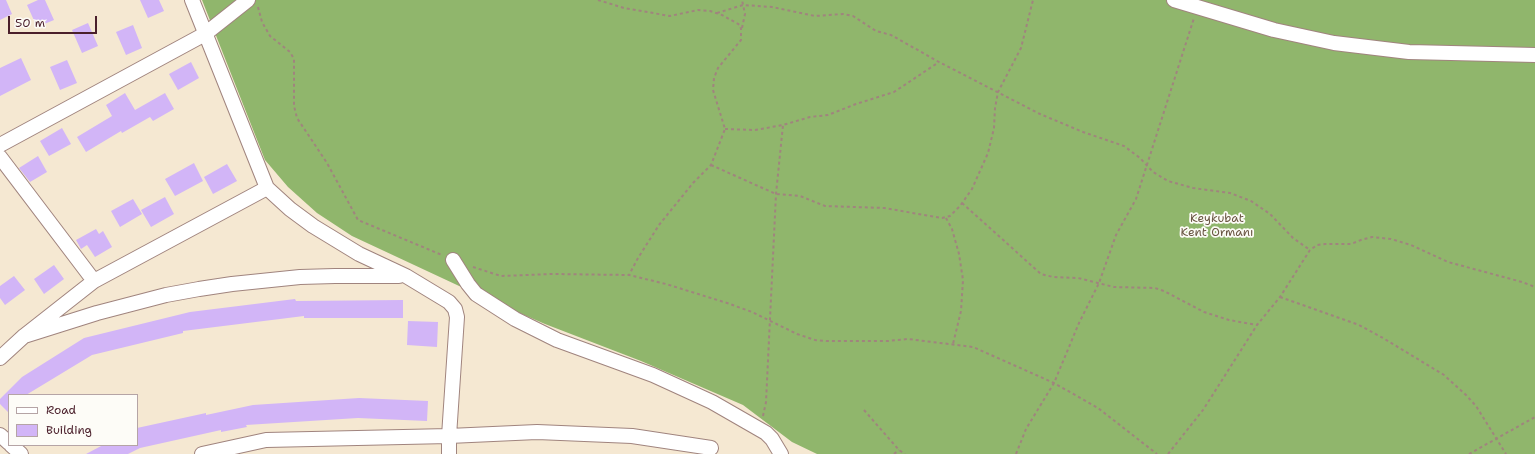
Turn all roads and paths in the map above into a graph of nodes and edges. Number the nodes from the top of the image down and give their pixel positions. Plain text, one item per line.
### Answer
1 (192, 0) edge
2 (598, 0) edge
3 (742, 0) edge
4 (1033, 0) edge
5 (1174, 0) edge
6 (252, 1) edge
7 (744, 5) junction
8 (1197, 8) junction
9 (716, 13) junction
10 (742, 29) junction
11 (205, 34) junction
12 (1535, 55) edge
13 (939, 62) junction
14 (998, 92) junction
15 (782, 125) junction
16 (725, 129) junction
17 (0, 145) edge
18 (0, 157) edge
19 (711, 165) junction
20 (1147, 166) junction
21 (267, 188) junction
22 (776, 194) junction
23 (962, 204) junction
24 (946, 218) junction
25 (1310, 250) junction
26 (454, 260) junction
27 (629, 275) junction
28 (406, 276) junction
29 (94, 281) junction
30 (1099, 283) junction
31 (1535, 286) edge
32 (1280, 297) junction
33 (770, 321) junction
34 (1257, 325) junction
35 (24, 336) junction
36 (953, 344) junction
37 (0, 358) edge
38 (1054, 383) junction
39 (864, 410) dead end
40 (1535, 417) edge
41 (760, 429) junction
42 (0, 435) edge
43 (449, 436) junction
44 (1496, 439) junction
45 (8, 442) edge
46 (12, 446) edge
47 (711, 448) dead end
48 (899, 450) junction
49 (21, 454) edge
50 (202, 454) edge
51 (449, 454) edge
52 (781, 454) edge
53 (894, 454) edge
54 (900, 454) edge
55 (905, 454) edge
56 (1016, 454) edge
57 (1158, 454) edge
58 (1168, 454) edge
59 (1469, 454) edge
60 (1506, 454) edge

1 - 11 street
2 - 9 path
3 - 7 path
4 - 14 path
5 - 8 street
6 - 11 street
6 - 26 path
7 - 9 path
7 - 10 path
7 - 13 path
8 - 12 street
8 - 20 path
9 - 10 path
10 - 16 path
11 - 17 street
11 - 21 street
13 - 14 path
13 - 15 path
14 - 20 path
14 - 23 path
15 - 16 path
15 - 22 path
16 - 19 path
18 - 29 street
19 - 22 path
19 - 27 path
20 - 25 path
20 - 30 path
21 - 28 street
21 - 29 street
22 - 24 path
22 - 33 path
23 - 24 path
23 - 30 path
24 - 36 path
25 - 31 path
25 - 32 path
26 - 27 path
26 - 41 street
27 - 33 path
28 - 35 street
28 - 43 street
29 - 35 street
30 - 34 path
30 - 38 path
32 - 34 path
32 - 44 path
33 - 36 path
33 - 41 path
34 - 58 path
35 - 37 street
36 - 38 path
38 - 56 path
38 - 57 path
39 - 48 path
40 - 44 path
41 - 52 street
42 - 45 street
43 - 47 street
43 - 50 street
43 - 51 street
44 - 59 path
44 - 60 path
46 - 49 street
48 - 53 path
48 - 54 path
48 - 55 path

